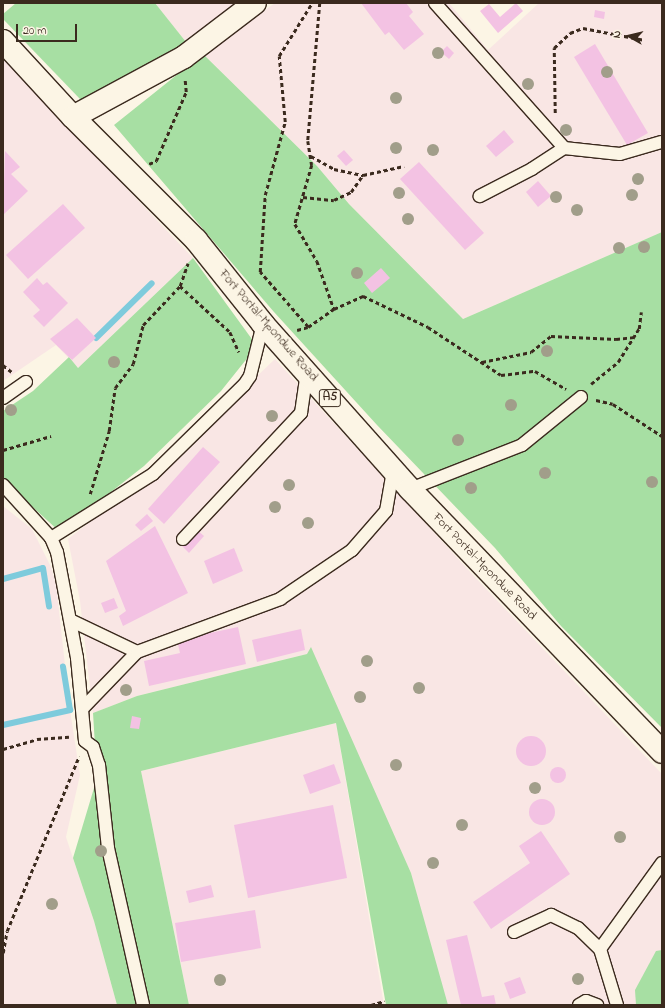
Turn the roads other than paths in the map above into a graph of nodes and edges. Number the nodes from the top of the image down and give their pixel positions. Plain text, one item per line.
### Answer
1 (255, 3) edge
2 (435, 3) edge
3 (3, 42) edge
4 (72, 117) junction
5 (661, 142) edge
6 (564, 148) junction
7 (480, 196) dead end
8 (269, 330) junction
9 (307, 372) junction
10 (26, 382) dead end
11 (3, 398) edge
12 (581, 398) road end
13 (393, 471) junction
14 (3, 484) edge
15 (410, 489) junction
16 (51, 538) junction
17 (183, 539) dead end
18 (72, 621) junction
19 (137, 652) junction
20 (82, 709) junction
21 (662, 752) edge
22 (662, 863) edge
23 (514, 932) dead end
24 (600, 949) junction
25 (143, 1005) edge
26 (579, 1005) edge
27 (597, 1005) edge
28 (617, 1005) edge

1 - 4 main road
2 - 6 lane
3 - 4 main road, Fort Portal-Mpondwe Road / A5
4 - 8 main road, Fort Portal-Mpondwe Road / A5
5 - 6 lane
6 - 7 lane
8 - 9 main road, Fort Portal-Mpondwe Road / A5
8 - 16 lane
9 - 13 main road, Fort Portal-Mpondwe Road / A5
9 - 17 lane
10 - 11 lane
12 - 15 lane
13 - 15 main road, Fort Portal-Mpondwe Road / A5
13 - 19 lane
14 - 16 lane
15 - 21 main road, Fort Portal-Mpondwe Road / A5
16 - 18 lane
18 - 19 lane
18 - 20 lane
19 - 20 lane
20 - 25 lane
22 - 24 lane
23 - 24 lane
24 - 28 lane
26 - 27 lane

